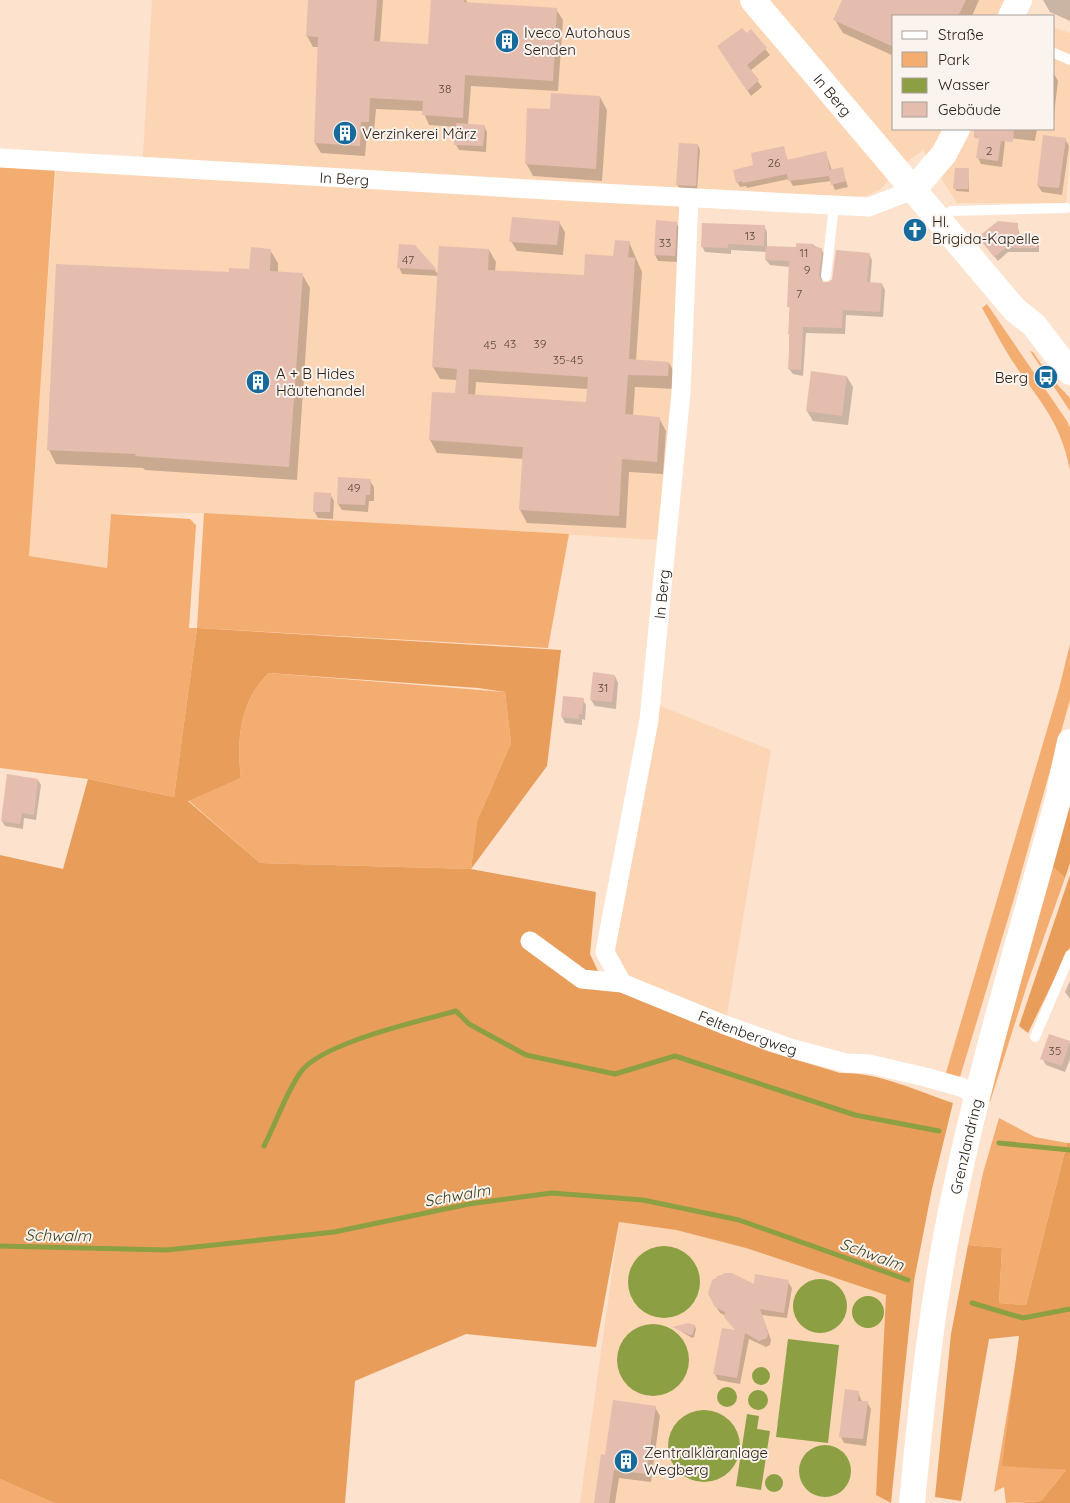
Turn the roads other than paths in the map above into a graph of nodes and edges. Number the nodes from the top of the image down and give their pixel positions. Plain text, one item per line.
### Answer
1 (753, 0) edge
2 (1019, 0) edge
3 (1012, 15) edge
4 (1055, 53) edge
5 (1070, 60) edge
6 (956, 130) edge
7 (0, 158) edge
8 (913, 190) junction
9 (690, 198) junction
10 (834, 205) junction
11 (1066, 208) dead end
12 (940, 221) junction
13 (826, 276) dead end
14 (1016, 310) junction
15 (1070, 372) edge
16 (1070, 393) edge
17 (1070, 742) edge
18 (1070, 772) edge
19 (1060, 796) junction
20 (530, 941) dead end
21 (1070, 955) edge
22 (622, 983) junction
23 (1035, 1037) dead end
24 (978, 1096) junction
25 (912, 1503) edge

1 - 8 main road, In Berg
2 - 3 main road
4 - 5 lane
6 - 8 main road
7 - 9 street, In Berg
8 - 10 street, In Berg
8 - 12 main road, In Berg
9 - 10 street, In Berg
9 - 22 street, In Berg
10 - 13 lane
11 - 12 lane
12 - 14 main road, In Berg
14 - 15 main road, In Berg
14 - 16 main road, In Berg
17 - 19 main road, Grenzlandring
18 - 19 main road, Grenzlandring
19 - 24 main road, Grenzlandring
20 - 22 street, Feltenbergweg
21 - 23 lane
22 - 24 street, Feltenbergweg
24 - 25 main road, Grenzlandring

